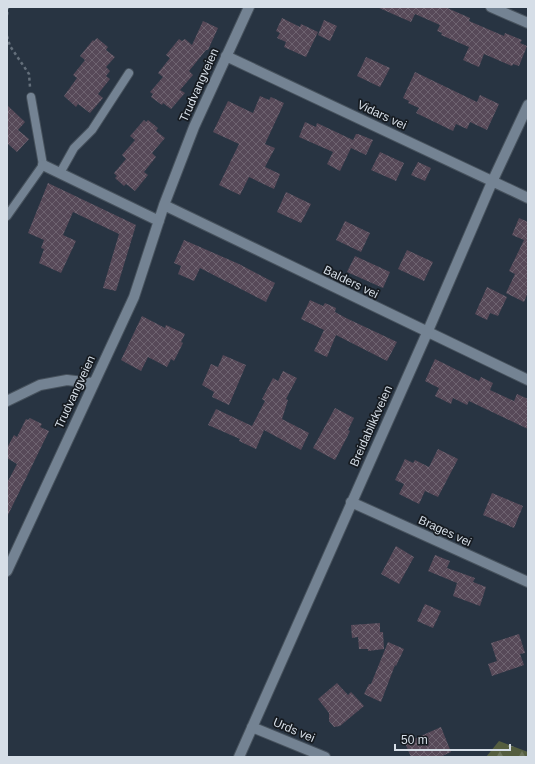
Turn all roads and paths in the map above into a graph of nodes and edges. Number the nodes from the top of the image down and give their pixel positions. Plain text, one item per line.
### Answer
1 (8, 7) edge
2 (249, 7) edge
3 (491, 7) edge
4 (7, 15) edge
5 (528, 23) edge
6 (7, 36) edge
7 (226, 56) junction
8 (129, 73) dead end
9 (31, 97) joint
10 (528, 105) edge
11 (43, 165) junction
12 (60, 173) junction
13 (492, 182) junction
14 (528, 198) edge
15 (164, 205) junction
16 (7, 216) edge
17 (159, 221) junction
18 (428, 333) junction
19 (528, 380) edge
20 (92, 383) junction
21 (7, 401) edge
22 (351, 502) junction
23 (7, 571) edge
24 (528, 582) edge
25 (252, 727) junction
26 (239, 757) edge
27 (325, 757) edge

1 - 4 path
2 - 7 street, Trudvangveien
3 - 5 street
6 - 9 path
7 - 13 street, Vidars vei
7 - 15 street, Trudvangveien
8 - 12 lane
9 - 11 lane
10 - 13 street, Breidablikkveien
11 - 12 street
11 - 16 lane
12 - 17 street
13 - 14 street, Vidars vei
13 - 18 street, Breidablikkveien
15 - 17 street, Trudvangveien
15 - 18 street, Balders vei
17 - 20 street, Trudvangveien
18 - 19 street, Balders vei
18 - 22 street, Breidablikkveien
20 - 21 street
20 - 23 street, Trudvangveien
22 - 24 street, Brages vei
22 - 25 street, Breidablikkveien
25 - 26 street, Breidablikkveien
25 - 27 street, Urds vei

